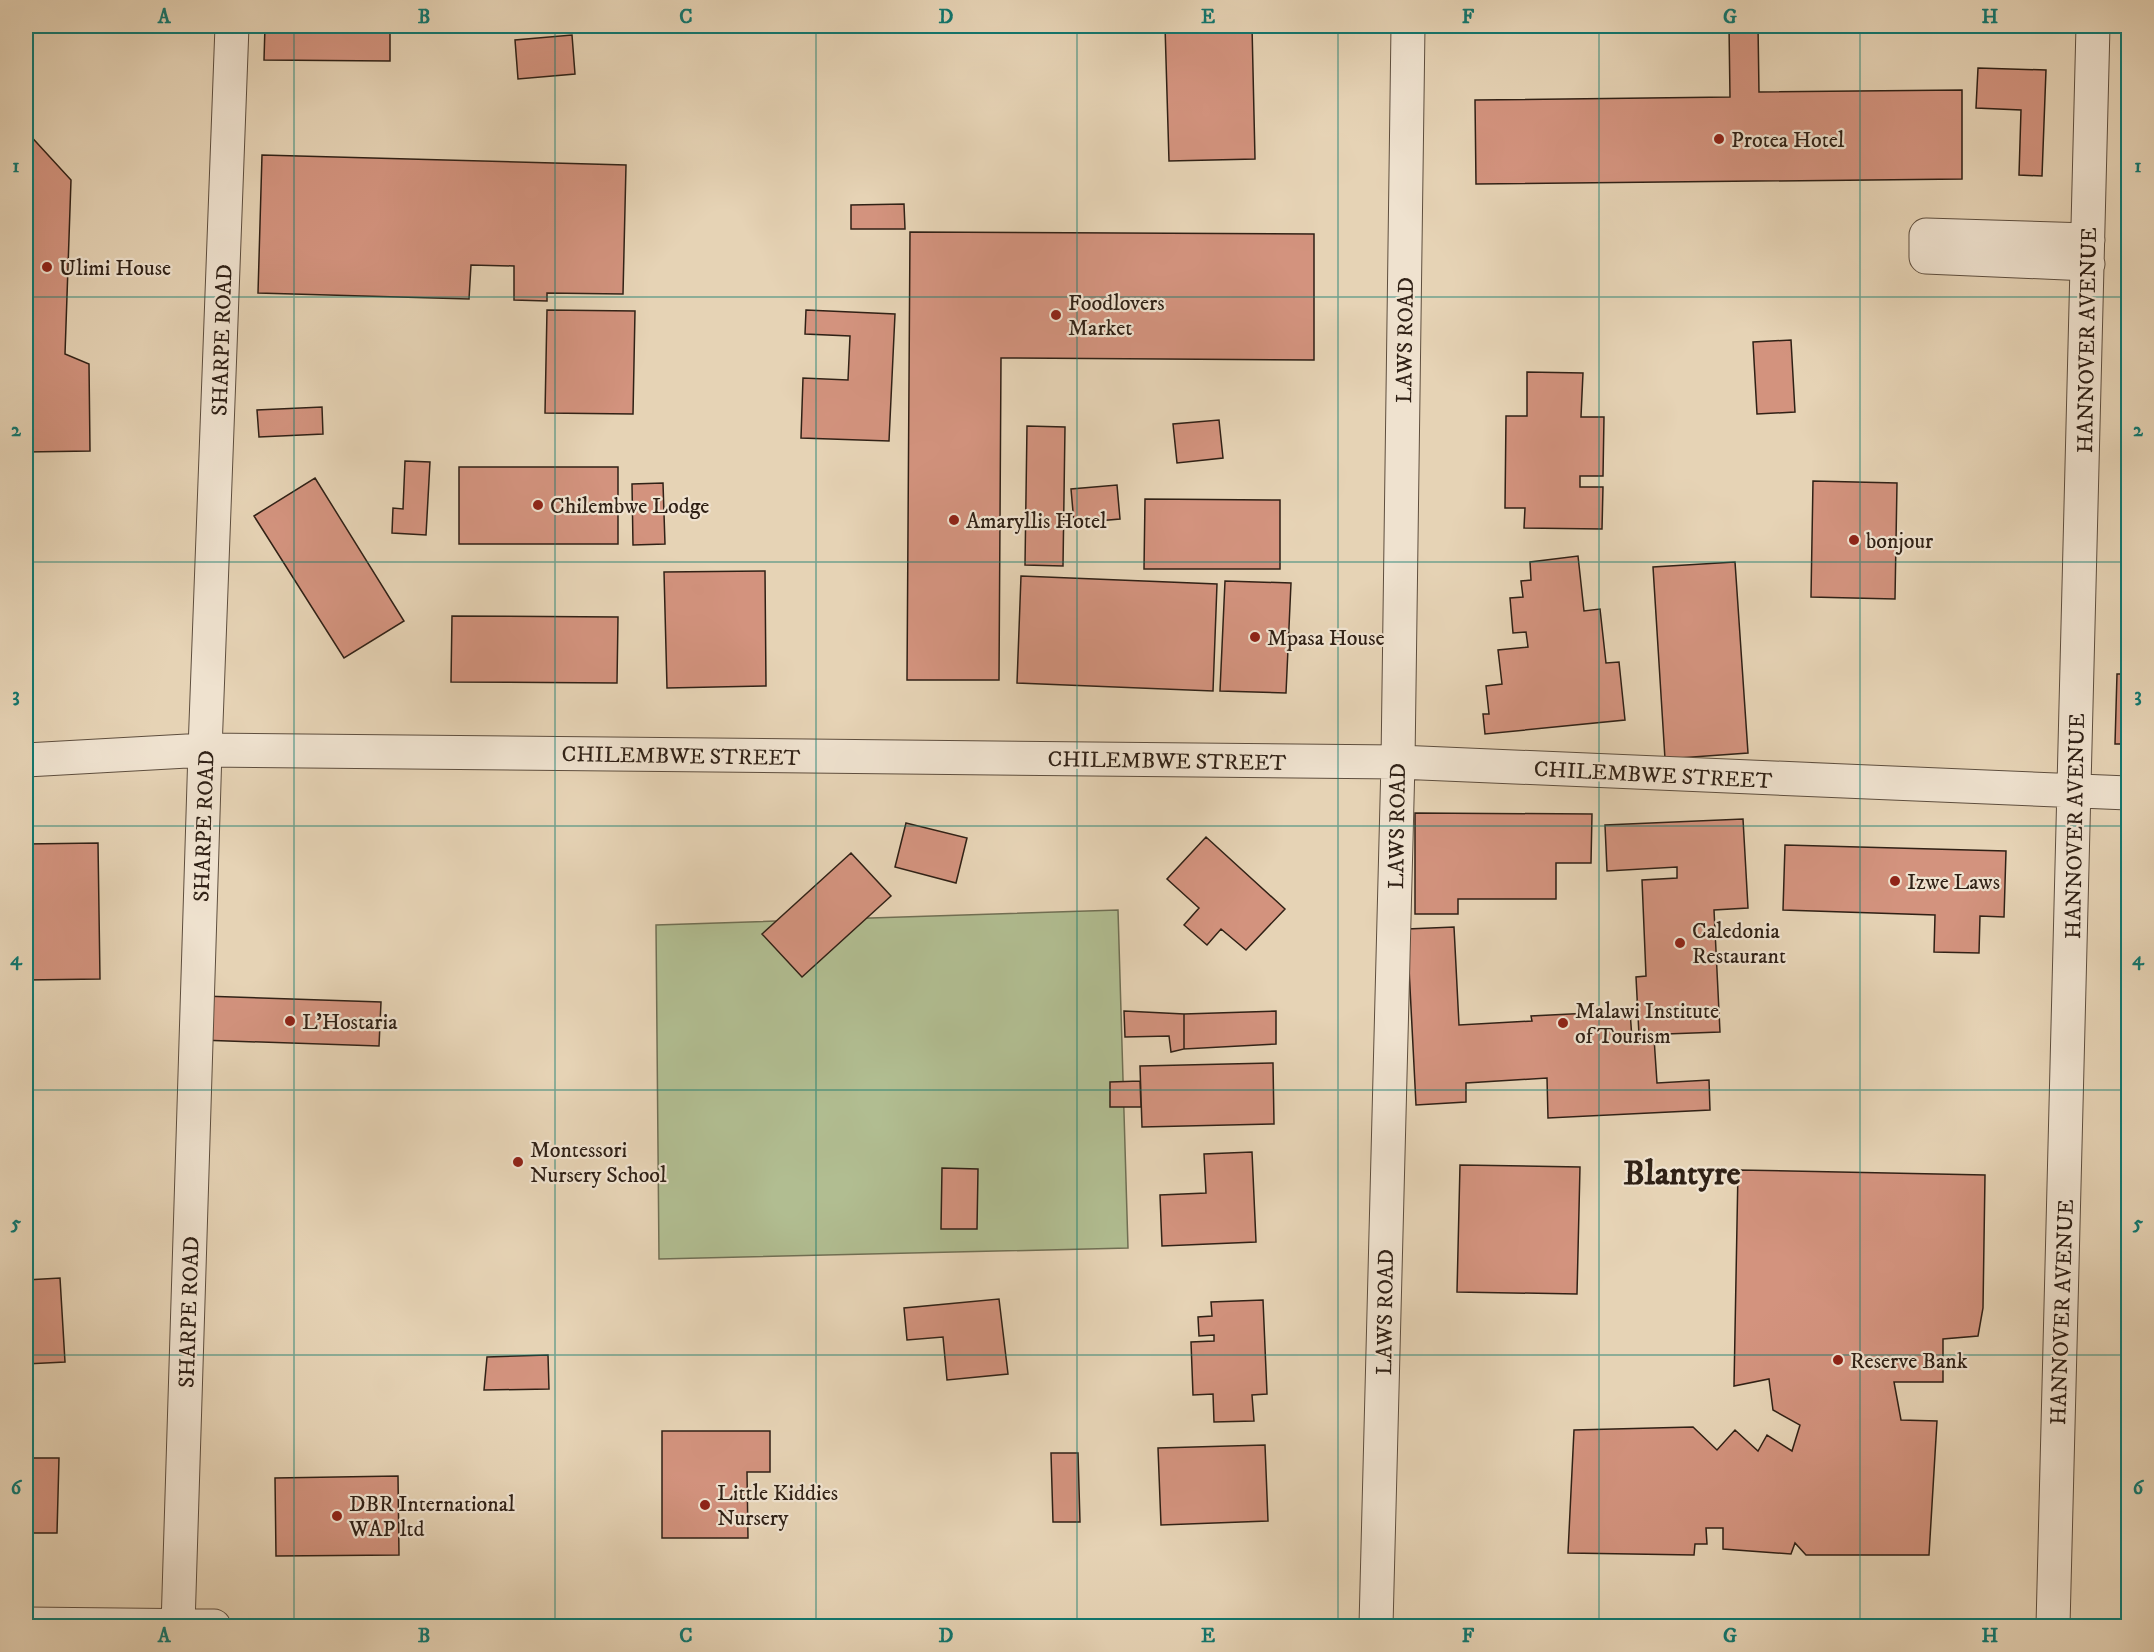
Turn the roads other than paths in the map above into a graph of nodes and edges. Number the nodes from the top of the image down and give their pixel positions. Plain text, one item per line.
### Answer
1 (232, 26) edge
2 (1408, 26) edge
3 (2093, 26) edge
4 (206, 750) junction
5 (26, 759) edge
6 (1398, 762) junction
7 (2075, 792) junction
8 (2128, 793) edge
9 (26, 1624) edge
10 (178, 1626) edge
11 (214, 1626) edge
12 (1377, 1626) edge
13 (2053, 1626) edge

1 - 4 street, SHARPE ROAD
2 - 6 street, LAWS ROAD
3 - 7 street, HANNOVER AVENUE
4 - 5 street, CHILEMBWE STREET
4 - 6 street, CHILEMBWE STREET
4 - 10 street, SHARPE ROAD
6 - 7 street, CHILEMBWE STREET
6 - 12 street, LAWS ROAD
7 - 8 street, CHILEMBWE STREET
7 - 13 street, HANNOVER AVENUE
9 - 10 street
10 - 11 street

